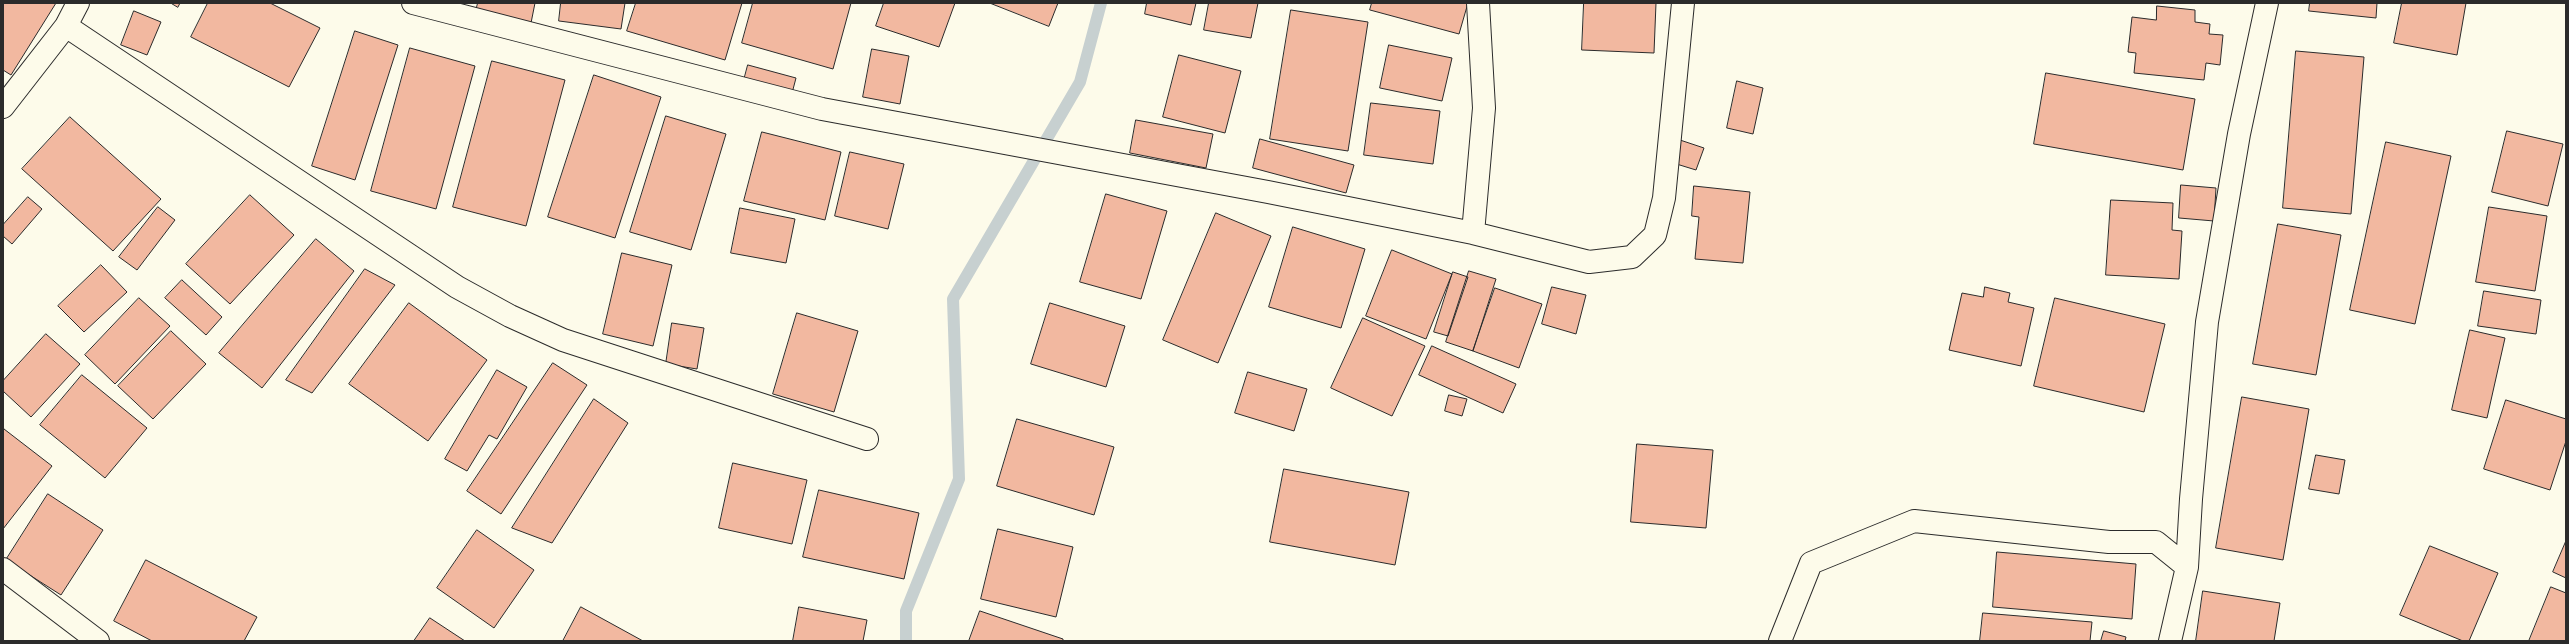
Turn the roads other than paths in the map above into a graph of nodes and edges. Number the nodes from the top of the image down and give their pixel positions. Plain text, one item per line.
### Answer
1 (78, 3) edge
2 (413, 3) edge
3 (1478, 3) edge
4 (1683, 3) edge
5 (2267, 3) edge
6 (66, 26) junction
7 (3, 107) edge
8 (1473, 233) junction
9 (867, 439) dead end
10 (2187, 567) junction
11 (3, 570) edge
12 (98, 641) edge
13 (1780, 641) edge
14 (2170, 641) edge

1 - 6 street
2 - 8 street
3 - 8 street
4 - 8 street
5 - 10 street
6 - 7 street
6 - 9 street
10 - 13 street
10 - 14 street
11 - 12 street

